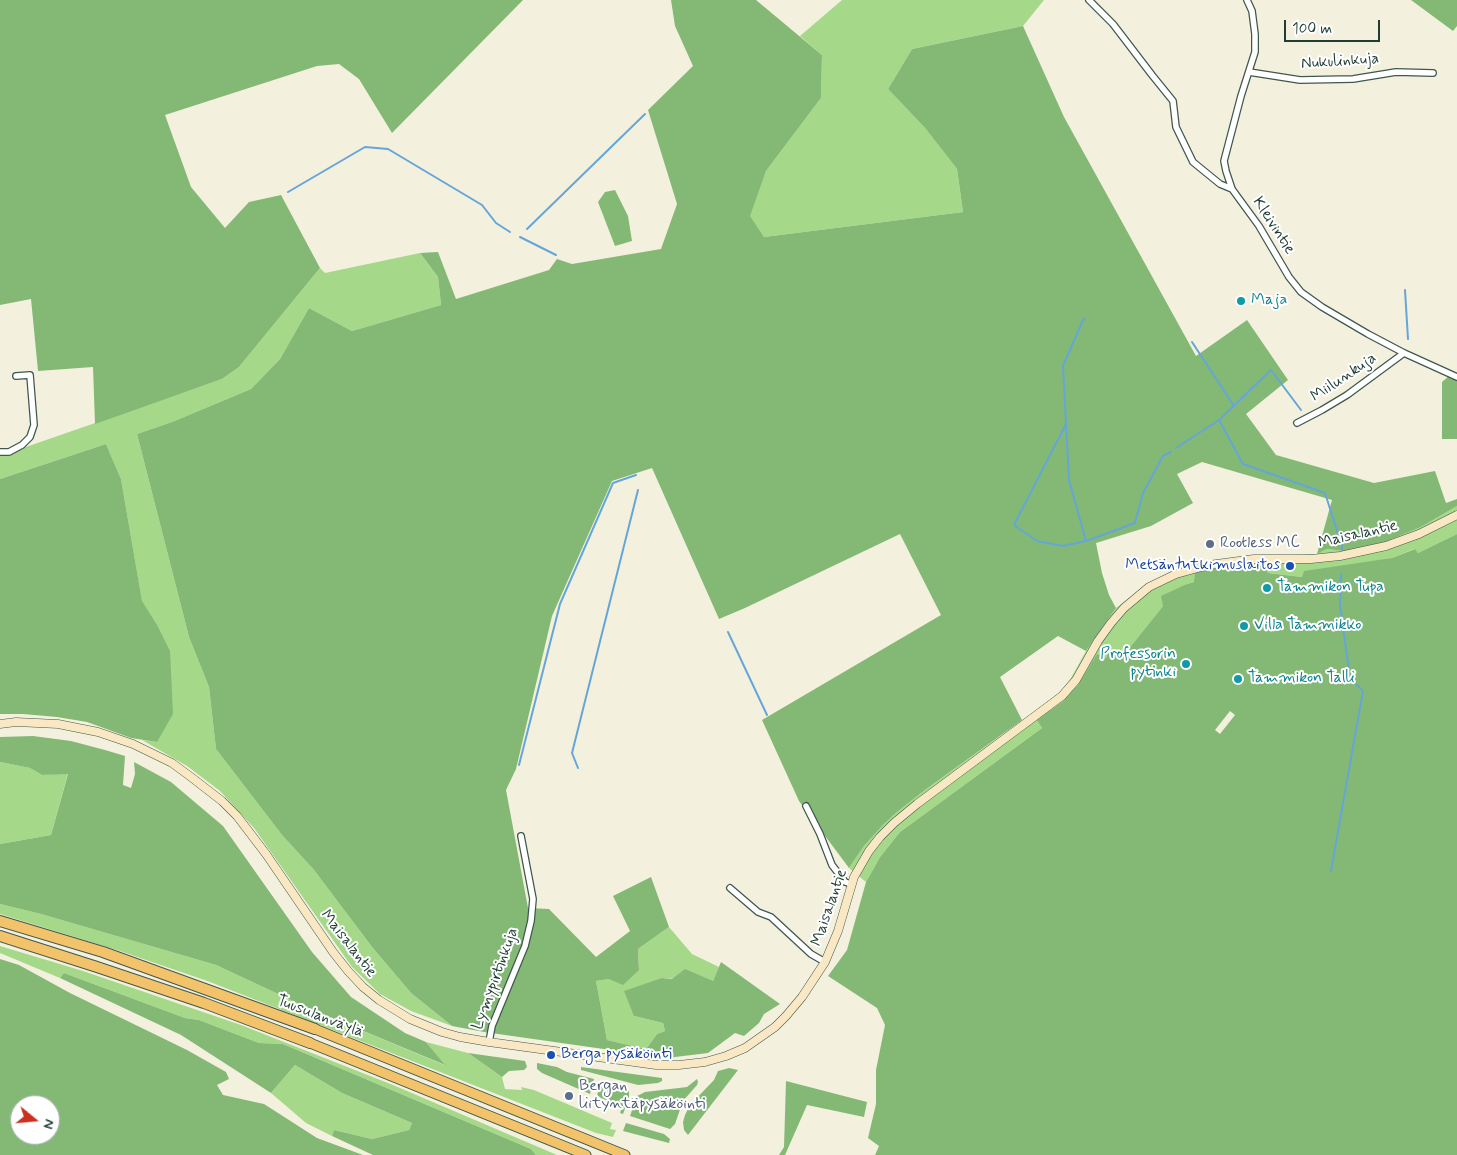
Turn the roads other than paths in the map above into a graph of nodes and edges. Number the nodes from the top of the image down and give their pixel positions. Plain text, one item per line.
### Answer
1 (1089, 0) edge
2 (1248, 0) edge
3 (1249, 72) junction
4 (1433, 73) dead end
5 (1232, 190) junction
6 (1404, 352) junction
7 (16, 376) dead end
8 (1457, 377) edge
9 (1297, 423) dead end
10 (0, 452) edge
11 (1457, 514) edge
12 (0, 724) edge
13 (806, 806) dead end
14 (521, 836) dead end
15 (851, 884) junction
16 (730, 888) dead end
17 (0, 922) edge
18 (0, 936) edge
19 (825, 962) junction
20 (314, 1029) joint
21 (489, 1042) junction
22 (310, 1043) joint
23 (586, 1155) edge
24 (625, 1155) edge

1 - 5 street
2 - 3 street, Kleivintie
3 - 4 street, Nukulinkuja
3 - 5 street, Kleivintie
5 - 6 street, Kleivintie
6 - 8 street, Kleivintie
6 - 9 street, Miilunkuja
7 - 10 street
11 - 15 main road, Maisalantie
12 - 21 main road, Maisalantie
13 - 15 street
14 - 21 street, Lymypirtinkuja
15 - 19 main road, Maisalantie
16 - 19 street
17 - 20 highway, Tuusulanväylä
18 - 22 highway, Tuusulanväylä
19 - 21 main road, Maisalantie
20 - 24 highway, Tuusulanväylä
22 - 23 highway, Tuusulanväylä

